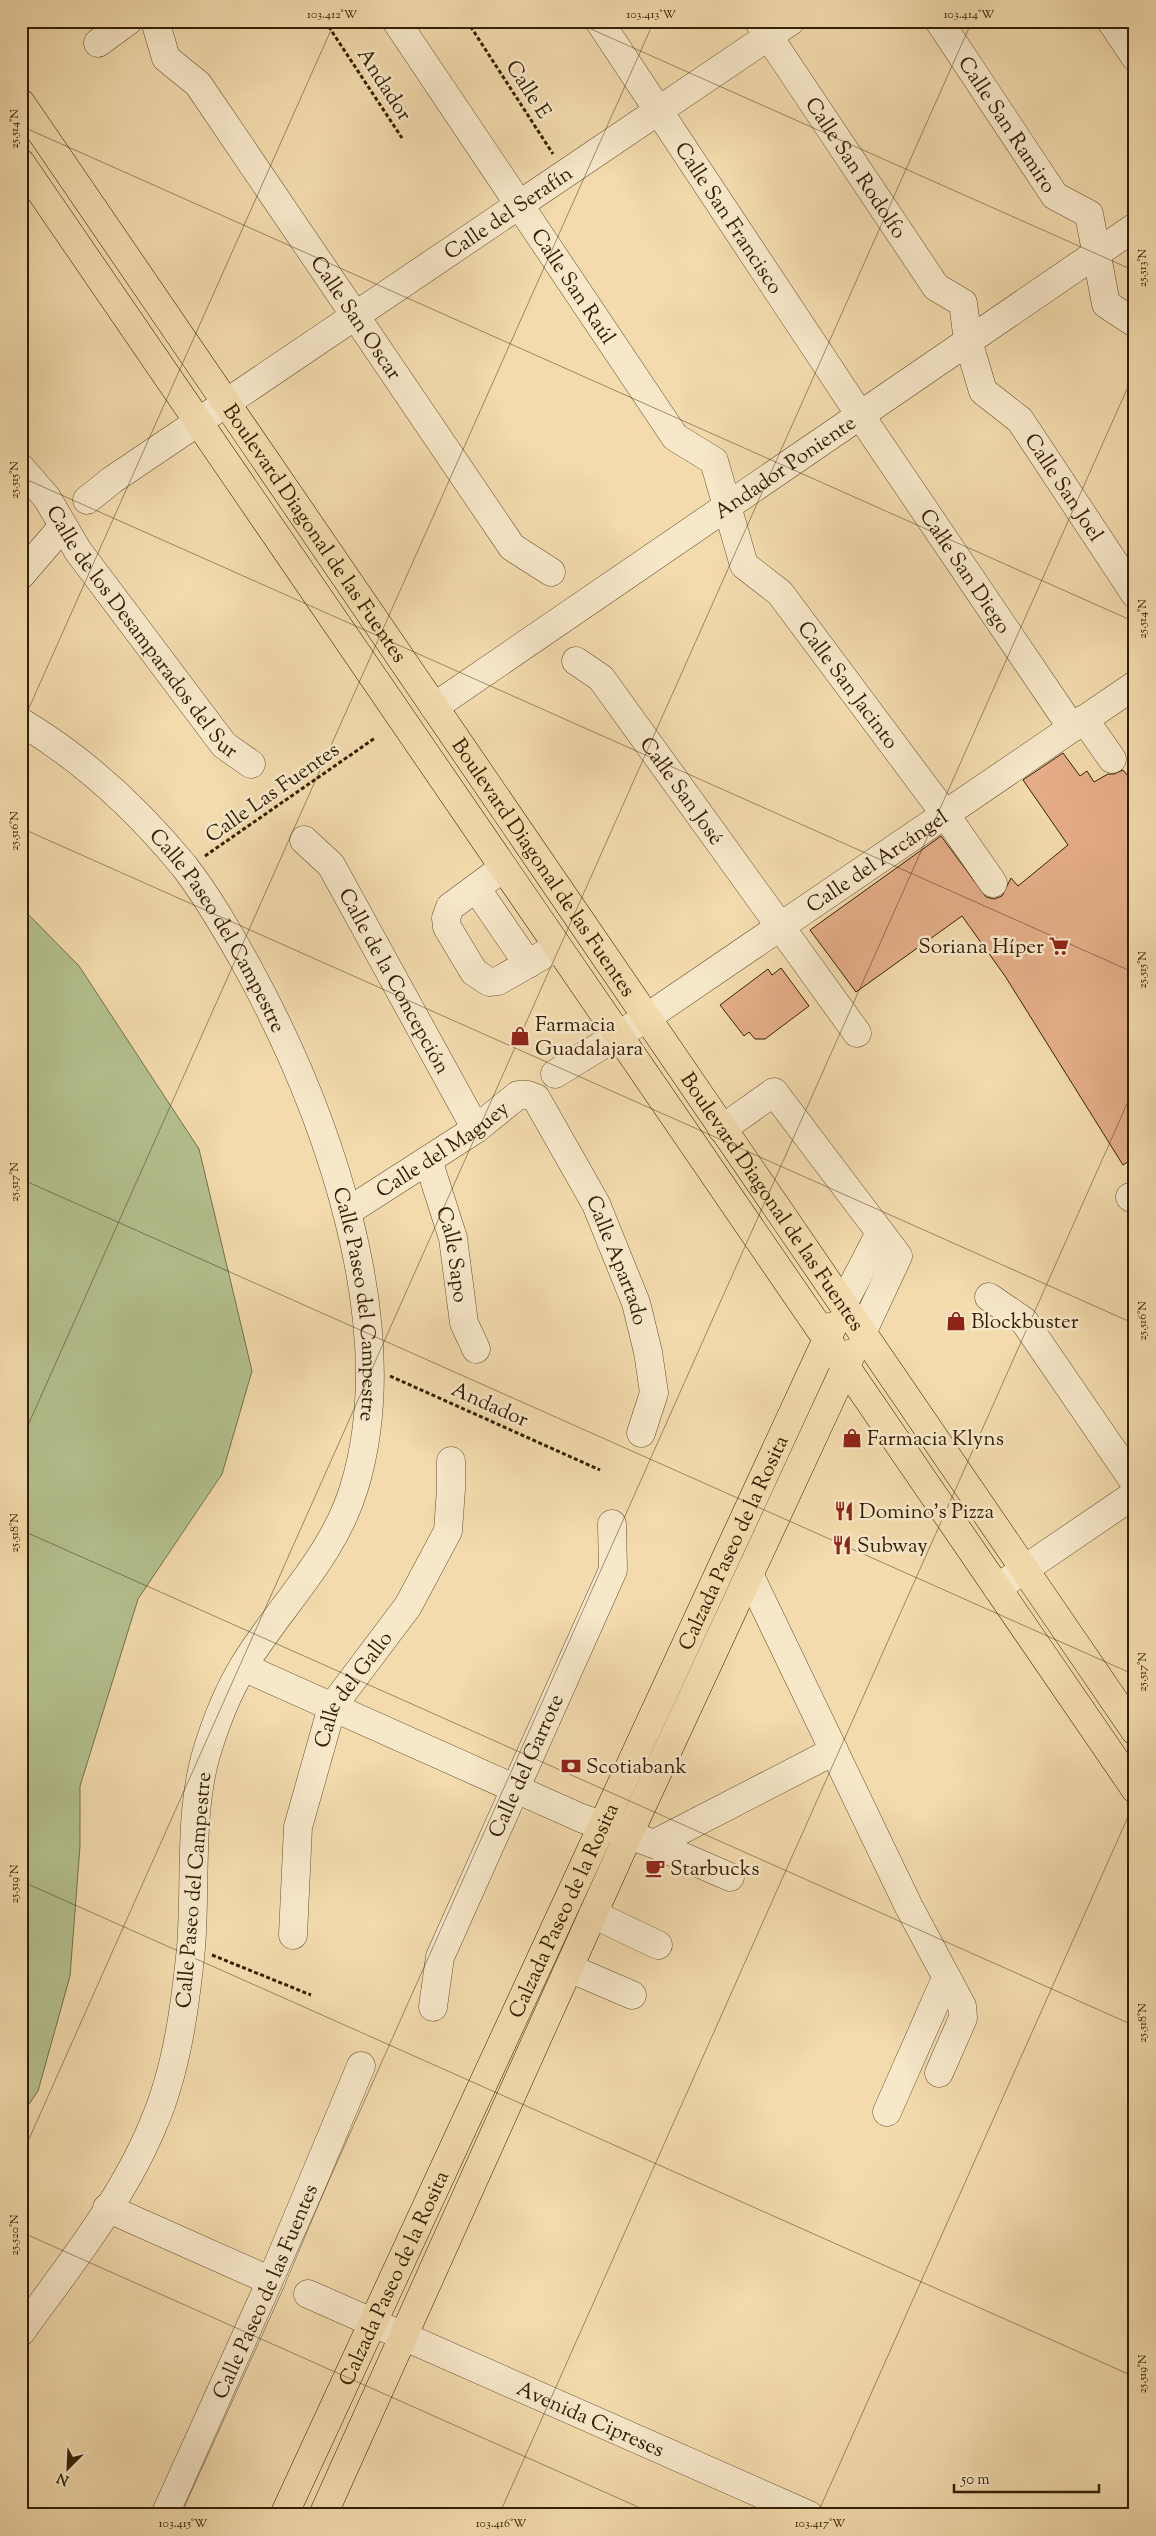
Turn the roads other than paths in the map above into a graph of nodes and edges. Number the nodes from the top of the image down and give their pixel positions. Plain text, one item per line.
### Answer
1 (128, 21) edge
2 (155, 21) edge
3 (396, 21) edge
4 (599, 21) edge
5 (790, 21) edge
6 (939, 21) edge
7 (1111, 21) edge
8 (763, 29) edge
9 (98, 43) dead end
10 (1135, 57) edge
11 (21, 103) edge
12 (658, 111) junction
13 (21, 163) edge
14 (519, 205) junction
15 (1135, 227) edge
16 (1095, 254) junction
17 (355, 316) junction
18 (1135, 323) edge
19 (968, 341) junction
20 (225, 404) junction
21 (860, 415) junction
22 (198, 422) junction
23 (21, 468) edge
24 (88, 500) dead end
25 (727, 506) junction
26 (63, 526) junction
27 (551, 572) dead end
28 (21, 575) edge
29 (1135, 594) edge
30 (576, 661) dead end
31 (1135, 685) edge
32 (434, 706) junction
33 (21, 722) edge
34 (1078, 723) junction
35 (1112, 759) dead end
36 (251, 764) dead end
37 (945, 814) junction
38 (304, 840) dead end
39 (503, 868) junction
40 (993, 883) dead end
41 (476, 888) junction
42 (781, 926) junction
43 (558, 947) junction
44 (528, 964) junction
45 (646, 1018) junction
46 (857, 1034) dead end
47 (618, 1036) junction
48 (555, 1074) dead end
49 (536, 1098) joint
50 (476, 1129) junction
51 (722, 1129) junction
52 (428, 1160) junction
53 (348, 1212) junction
54 (880, 1233) junction
55 (990, 1296) dead end
56 (843, 1304) junction
57 (862, 1333) junction
58 (826, 1340) junction
59 (476, 1349) dead end
60 (845, 1367) junction
61 (641, 1434) dead end
62 (451, 1461) dead end
63 (1135, 1483) edge
64 (1135, 1494) edge
65 (612, 1524) dead end
66 (1024, 1570) junction
67 (750, 1576) junction
68 (997, 1588) junction
69 (243, 1666) junction
70 (332, 1707) junction
71 (1135, 1731) edge
72 (834, 1752) junction
73 (515, 1789) junction
74 (1135, 1789) edge
75 (602, 1825) junction
76 (629, 1834) junction
77 (654, 1844) junction
78 (730, 1877) dead end
79 (593, 1914) junction
80 (293, 1935) dead end
81 (658, 1945) dead end
82 (569, 1968) junction
83 (943, 1985) dead end
84 (632, 1995) dead end
85 (433, 2007) dead end
86 (362, 2066) dead end
87 (939, 2073) dead end
88 (887, 2112) dead end
89 (108, 2208) junction
90 (271, 2281) junction
91 (308, 2294) dead end
92 (372, 2323) junction
93 (21, 2332) edge
94 (404, 2337) junction
95 (165, 2515) edge
96 (284, 2515) edge
97 (323, 2515) edge
98 (810, 2515) edge

1 - 9 street
2 - 17 street, Calle San Oscar
3 - 14 street, Calle San Raúl
4 - 12 street, Calle San Francisco
5 - 8 street, Calle del Serafín
6 - 16 street, Calle San Ramiro
7 - 10 street
8 - 12 street, Calle del Serafín
8 - 19 street, Calle San Rodolfo
11 - 20 main road, Boulevard Diagonal de las Fuentes
12 - 14 street, Calle del Serafín
12 - 21 street, Calle San Francisco
13 - 22 main road, Boulevard Diagonal de las Fuentes
14 - 17 street, Calle del Serafín
14 - 25 street, Calle San Raúl
15 - 16 street, Andador Poniente
16 - 18 street
16 - 19 street, Andador Poniente
17 - 20 street, Calle del Serafín
17 - 27 street, Calle San Oscar
19 - 21 street, Andador Poniente
19 - 29 street, Calle San Joel
20 - 22 street, Calle del Serafín
20 - 32 main road, Boulevard Diagonal de las Fuentes
21 - 25 street, Andador Poniente
21 - 34 street, Calle San Diego
22 - 24 street, Calle del Serafín
22 - 39 main road, Boulevard Diagonal de las Fuentes
23 - 26 street, Calle de los Desamparados del Sur
25 - 32 street, Andador Poniente
25 - 37 street, Calle San Jacinto
26 - 28 street
26 - 36 street, Calle de los Desamparados del Sur
30 - 42 street, Calle San José
31 - 34 street, Calle del Arcángel
32 - 45 main road, Boulevard Diagonal de las Fuentes
33 - 53 street, Calle Paseo del Campestre
34 - 35 street, Calle San Diego
34 - 37 street, Calle del Arcángel
37 - 40 street, Calle San Jacinto
37 - 42 street, Calle del Arcángel
38 - 50 street, Calle de la Concepción
39 - 41 street
39 - 43 main road, Boulevard Diagonal de las Fuentes
41 - 44 street
41 - 44 street
42 - 45 street, Calle del Arcángel
42 - 46 street, Calle San José
43 - 44 street
43 - 47 main road, Boulevard Diagonal de las Fuentes
45 - 47 street, Calle del Arcángel
45 - 51 main road, Boulevard Diagonal de las Fuentes
47 - 48 street, Calle del Arcángel
47 - 58 main road, Boulevard Diagonal de las Fuentes
49 - 50 street, Calle del Maguey
49 - 61 street, Calle Apartado
50 - 52 street, Calle del Maguey
51 - 54 street
51 - 56 main road, Boulevard Diagonal de las Fuentes
52 - 53 street, Calle del Maguey
52 - 59 street, Calle Sapo
53 - 69 street, Calle Paseo del Campestre
54 - 56 street
54 - 57 street
55 - 63 street
56 - 57 main road, Boulevard Diagonal de las Fuentes
56 - 58 main road, Calzada Paseo de la Rosita
57 - 60 main road, Calzada Paseo de la Rosita
57 - 66 main road, Boulevard Diagonal de las Fuentes
58 - 60 main road, Boulevard Diagonal de las Fuentes
58 - 75 main road, Calzada Paseo de la Rosita
60 - 67 main road, Calzada Paseo de la Rosita
60 - 68 main road, Boulevard Diagonal de las Fuentes
62 - 70 street, Calle del Gallo
64 - 66 street
65 - 73 street, Calle del Garrote
66 - 68 street
66 - 71 main road, Boulevard Diagonal de las Fuentes
67 - 72 street
67 - 76 main road, Calzada Paseo de la Rosita
68 - 74 main road, Boulevard Diagonal de las Fuentes
69 - 70 street
69 - 89 street, Calle Paseo del Campestre
70 - 73 street
70 - 80 street, Calle del Gallo
72 - 77 street
72 - 87 street
73 - 75 street
73 - 85 street, Calle del Garrote
75 - 76 street
75 - 92 main road, Calzada Paseo de la Rosita
76 - 77 street
76 - 79 main road, Calzada Paseo de la Rosita
77 - 78 street
79 - 81 street
79 - 82 main road, Calzada Paseo de la Rosita
82 - 84 street
82 - 94 main road, Calzada Paseo de la Rosita
83 - 88 street
86 - 90 street, Calle Paseo de las Fuentes
89 - 90 street
89 - 93 street, Calle Paseo del Campestre
90 - 95 street, Calle Paseo de las Fuentes
91 - 92 street, Avenida Cipreses
92 - 94 street, Avenida Cipreses
92 - 96 main road, Calzada Paseo de la Rosita
94 - 97 main road, Calzada Paseo de la Rosita
94 - 98 street, Avenida Cipreses

